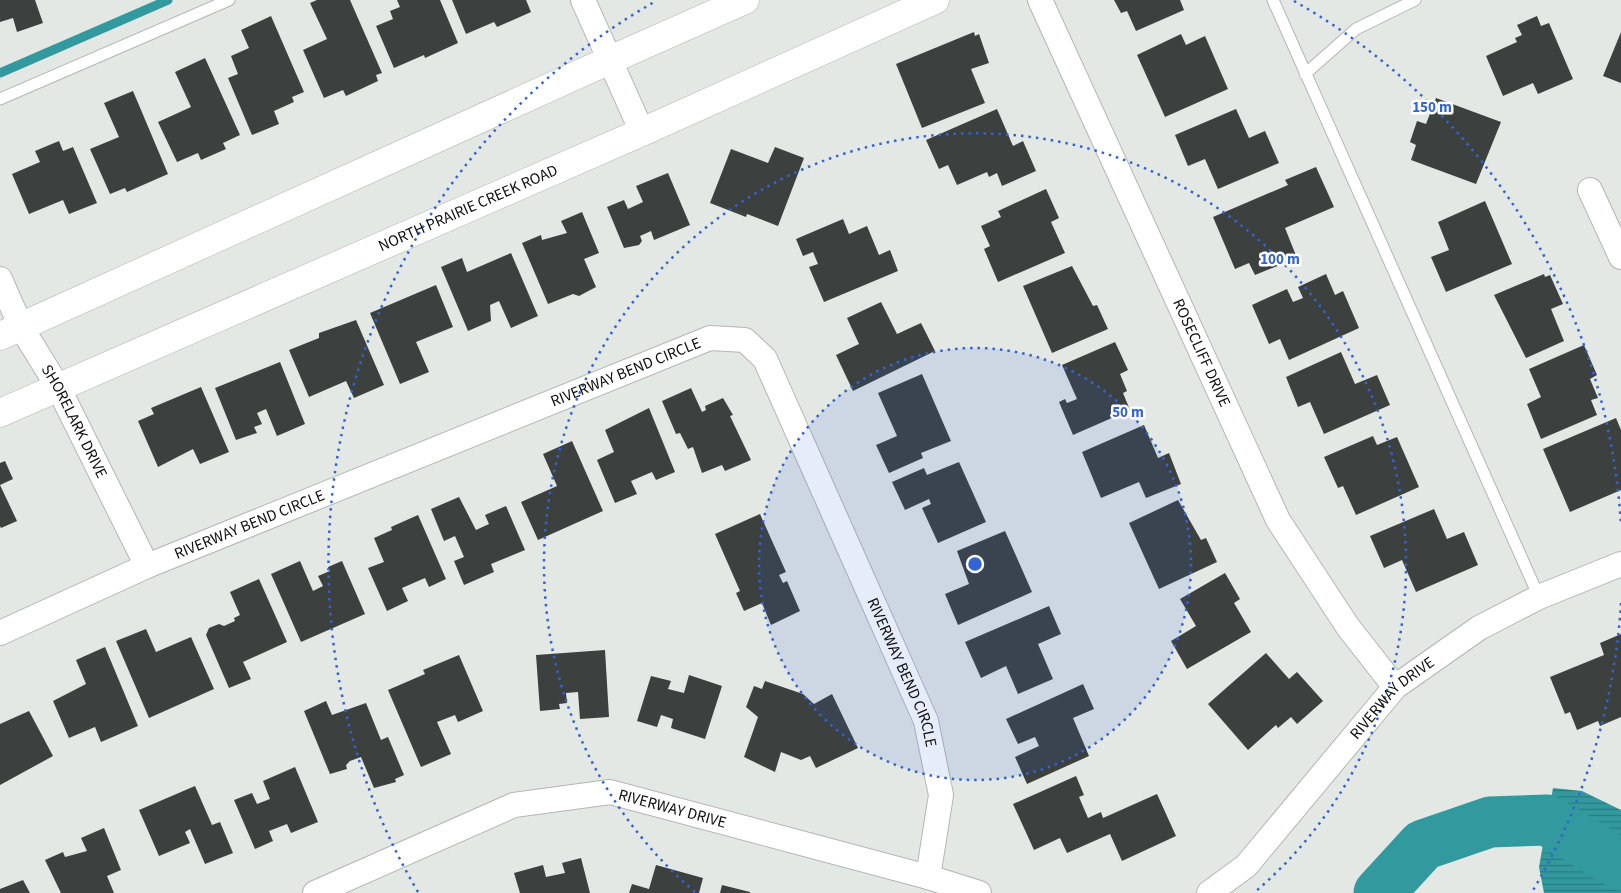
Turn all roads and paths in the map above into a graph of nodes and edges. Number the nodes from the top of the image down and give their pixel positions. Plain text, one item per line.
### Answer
1 (229, 0) edge
2 (583, 0) edge
3 (745, 0) edge
4 (935, 0) edge
5 (1040, 0) edge
6 (1273, 0) edge
7 (1415, 0) edge
8 (610, 60) junction
9 (1305, 74) junction
10 (0, 99) edge
11 (642, 132) junction
12 (1590, 190) dead end
13 (1621, 257) edge
14 (0, 279) edge
15 (10, 332) edge
16 (58, 387) junction
17 (0, 413) edge
18 (1621, 564) edge
19 (147, 566) junction
20 (1539, 598) junction
21 (0, 633) edge
22 (1395, 687) junction
23 (928, 877) junction
24 (315, 893) edge
25 (980, 893) edge
26 (1210, 893) edge

1 - 10 lane
2 - 8 street
3 - 8 main road
4 - 11 main road, NORTH PRAIRIE CREEK ROAD
5 - 22 street, ROSECLIFF DRIVE
6 - 9 lane
7 - 9 lane
8 - 11 street
8 - 15 main road
9 - 20 lane
11 - 16 main road, NORTH PRAIRIE CREEK ROAD
12 - 13 street
14 - 15 street, SHORELARK DRIVE
15 - 16 street, SHORELARK DRIVE
16 - 17 main road, NORTH PRAIRIE CREEK ROAD
16 - 19 street, SHORELARK DRIVE
18 - 20 street, RIVERWAY DRIVE
19 - 21 street, RIVERWAY BEND CIRCLE
19 - 23 street, RIVERWAY BEND CIRCLE
20 - 22 street, RIVERWAY DRIVE
22 - 26 street, RIVERWAY DRIVE
23 - 24 street, RIVERWAY DRIVE
23 - 25 street, RIVERWAY DRIVE

